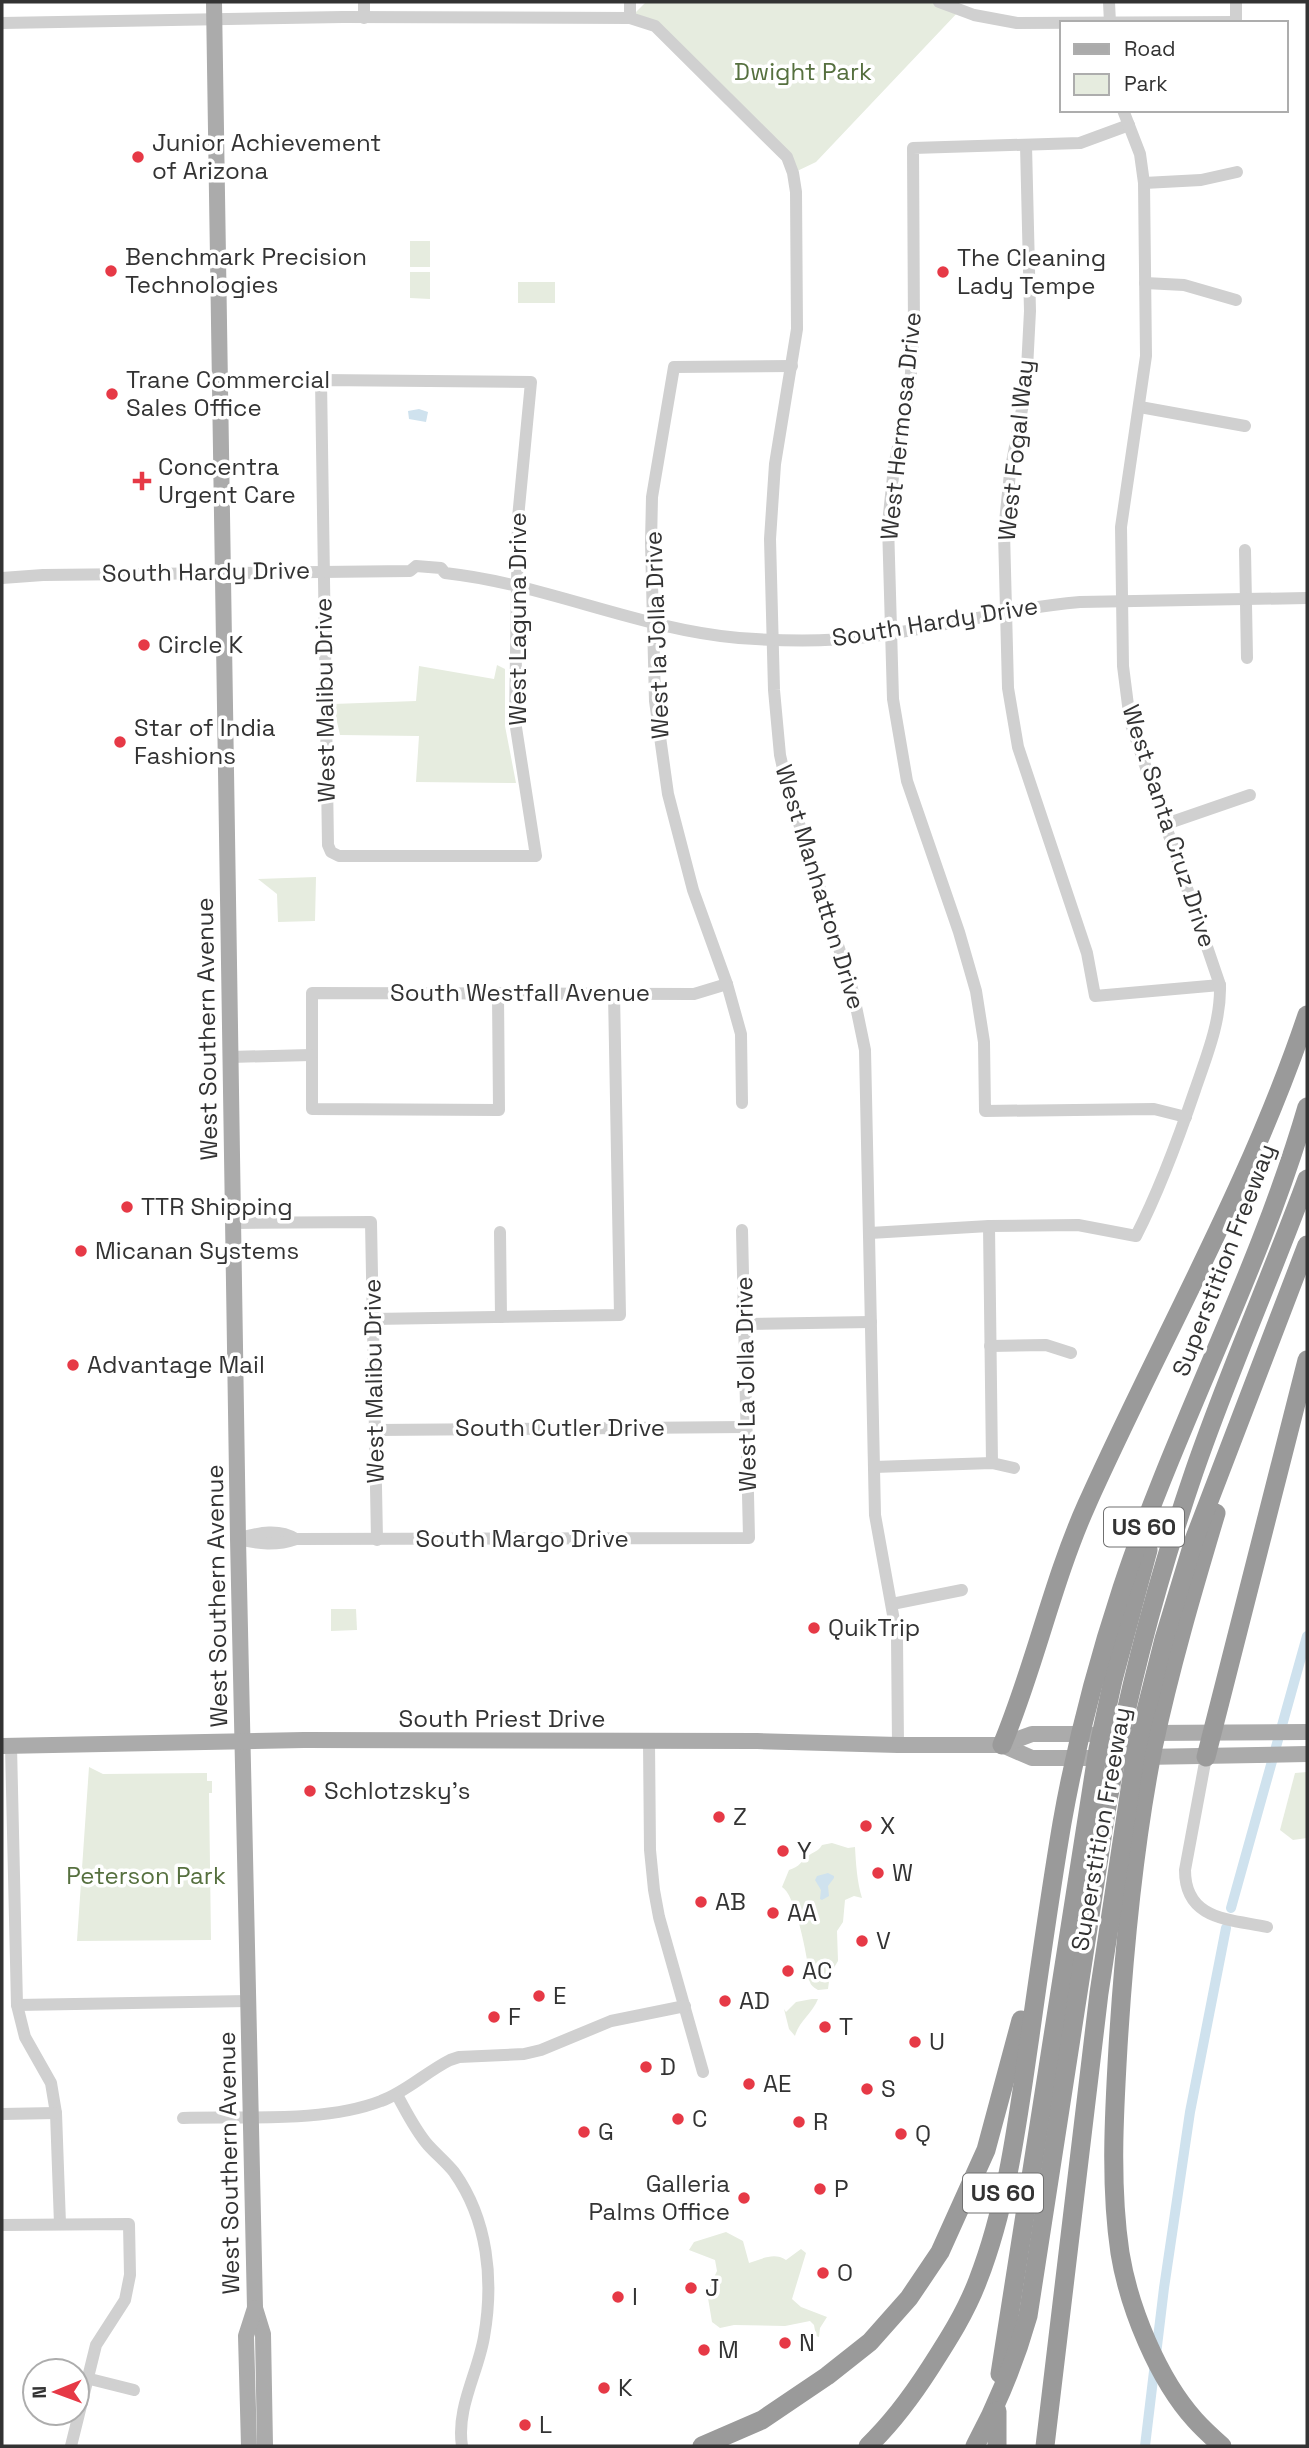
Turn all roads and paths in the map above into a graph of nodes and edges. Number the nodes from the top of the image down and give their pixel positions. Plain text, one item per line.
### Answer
1 (214, 2) edge
2 (364, 2) edge
3 (630, 2) edge
4 (939, 2) edge
5 (1110, 2) edge
6 (1236, 2) edge
7 (364, 18) junction
8 (630, 18) junction
9 (215, 20) junction
10 (1110, 21) edge
11 (1236, 21) edge
12 (2, 23) edge
13 (1060, 23) edge
14 (1124, 112) edge
15 (1129, 125) junction
16 (1026, 145) junction
17 (1237, 172) dead end
18 (1144, 183) junction
19 (1145, 283) junction
20 (1236, 300) dead end
21 (792, 366) junction
22 (531, 382) joint
23 (1140, 407) junction
24 (1245, 425) dead end
25 (1245, 550) dead end
26 (323, 570) junction
27 (222, 572) junction
28 (2, 579) edge
29 (515, 586) junction
30 (1307, 598) edge
31 (1246, 599) junction
32 (1121, 600) junction
33 (1006, 613) junction
34 (652, 623) junction
35 (891, 634) junction
36 (772, 639) junction
37 (1247, 658) dead end
38 (1250, 795) dead end
39 (1166, 824) junction
40 (536, 856) joint
41 (727, 984) junction
42 (1220, 985) junction
43 (614, 993) junction
44 (498, 994) junction
45 (1307, 1015) edge
46 (311, 1055) junction
47 (230, 1057) junction
48 (742, 1102) dead end
49 (1307, 1107) edge
50 (1186, 1116) junction
51 (1307, 1179) edge
52 (234, 1223) junction
53 (989, 1226) junction
54 (742, 1230) dead end
55 (500, 1233) dead end
56 (870, 1233) junction
57 (1307, 1245) edge
58 (501, 1317) junction
59 (373, 1319) junction
60 (872, 1322) junction
61 (744, 1324) junction
62 (990, 1346) junction
63 (1071, 1353) dead end
64 (1307, 1360) edge
65 (746, 1427) junction
66 (375, 1430) junction
67 (992, 1463) junction
68 (874, 1467) junction
69 (1014, 1468) dead end
70 (749, 1538) joint
71 (238, 1539) junction
72 (377, 1539) junction
73 (962, 1590) dead end
74 (892, 1604) junction
75 (1132, 1684) junction
76 (1297, 1732) edge
77 (1213, 1733) junction
78 (243, 1741) junction
79 (649, 1742) junction
80 (898, 1745) junction
81 (1002, 1745) junction
82 (6, 1746) edge
83 (1307, 1754) edge
84 (1285, 1755) junction
85 (1206, 1757) junction
86 (1135, 1805) junction
87 (1048, 1914) junction
88 (1267, 1927) dead end
89 (248, 2001) junction
90 (17, 2005) junction
91 (685, 2006) junction
92 (702, 2072) dead end
93 (397, 2095) junction
94 (56, 2113) junction
95 (2, 2114) edge
96 (251, 2116) junction
97 (183, 2118) dead end
98 (60, 2224) junction
99 (2, 2225) edge
100 (255, 2308) junction
101 (1042, 2322) junction
102 (91, 2362) edge
103 (91, 2379) edge
104 (134, 2390) dead end
105 (75, 2427) edge
106 (871, 2443) edge
107 (71, 2446) edge
108 (249, 2446) edge
109 (265, 2446) edge
110 (462, 2446) edge
111 (702, 2446) edge
112 (975, 2446) edge
113 (989, 2446) edge
114 (997, 2446) edge
115 (1045, 2446) edge
116 (1222, 2446) edge

1 - 9 main road, West Southern Avenue
2 - 7 street
3 - 8 street
4 - 13 street
5 - 10 street
6 - 11 street
7 - 8 street
7 - 9 street
8 - 21 street, West Manhatton Drive
9 - 12 street
9 - 27 main road, West Southern Avenue
14 - 15 street, West Santa Cruz Drive
15 - 16 street
15 - 18 street, West Santa Cruz Drive
16 - 33 street, West Fogal Way
16 - 35 street, West Hermosa Drive
17 - 18 street
18 - 19 street, West Santa Cruz Drive
19 - 20 street
19 - 23 street, West Santa Cruz Drive
21 - 34 street, West la Jolla Drive
21 - 36 street, West Manhatton Drive
22 - 26 street, West Malibu Drive
22 - 29 street, West Laguna Drive
23 - 24 street
23 - 32 street, West Santa Cruz Drive
25 - 31 street
26 - 27 street, South Hardy Drive
26 - 29 street, South Hardy Drive
26 - 40 street, West Malibu Drive
27 - 28 street, South Hardy Drive
27 - 47 main road, West Southern Avenue
29 - 34 street, South Hardy Drive
29 - 40 street, West Laguna Drive
30 - 31 street, South Hardy Drive
31 - 32 street, South Hardy Drive
31 - 37 street
32 - 33 street, South Hardy Drive
32 - 39 street, West Santa Cruz Drive
33 - 35 street, South Hardy Drive
33 - 42 street, West Fogal Way
34 - 36 street, South Hardy Drive
34 - 41 street, West la Jolla Drive
35 - 36 street, South Hardy Drive
35 - 50 street, West Hermosa Drive
36 - 56 street, West Manhatton Drive
38 - 39 street
39 - 42 street, West Santa Cruz Drive
41 - 43 street, South Westfall Avenue
41 - 48 street, West la Jolla Drive
42 - 50 street, West Santa Cruz Drive
43 - 44 street, South Westfall Avenue
43 - 58 street
44 - 46 street, South Westfall Avenue
44 - 46 street
45 - 81 highway
46 - 47 street
47 - 52 main road, West Southern Avenue
49 - 75 highway, Superstition Freeway
50 - 53 street, West Santa Cruz Drive
51 - 75 highway
52 - 59 street, West Malibu Drive
52 - 71 main road, West Southern Avenue
53 - 56 street
53 - 62 street
54 - 61 street, West La Jolla Drive
55 - 58 street
56 - 60 street, West Manhatton Drive
57 - 75 highway, Superstition Freeway / US 60
58 - 59 street
59 - 66 street, West Malibu Drive
60 - 61 street
60 - 68 street, West Manhatton Drive
61 - 65 street, West La Jolla Drive
62 - 63 street
62 - 67 street
64 - 77 highway
65 - 66 street, South Cutler Drive
65 - 70 street, West La Jolla Drive
66 - 72 street, West Malibu Drive
67 - 68 street
67 - 69 street
68 - 74 street, West Manhatton Drive
70 - 72 street, South Margo Drive
71 - 72 street, South Margo Drive
71 - 78 main road, West Southern Avenue
73 - 74 street
74 - 80 street, West Manhatton Drive
75 - 86 highway, Superstition Freeway / US 60
75 - 87 highway, Superstition Freeway / US 60
75 - 101 highway
75 - 114 highway
76 - 77 main road, South Priest Drive
76 - 84 street
77 - 81 main road, South Priest Drive
77 - 85 highway
78 - 79 main road, South Priest Drive
78 - 82 main road, South Priest Drive
78 - 89 main road, West Southern Avenue
79 - 80 main road, South Priest Drive
79 - 91 street
80 - 81 main road, South Priest Drive
81 - 85 main road, South Priest Drive
82 - 90 street
83 - 84 main road, South Priest Drive
84 - 85 main road, South Priest Drive
85 - 88 street
86 - 101 highway, Superstition Freeway / US 60
86 - 116 highway
87 - 106 highway, US 60
87 - 111 highway
89 - 90 street
89 - 96 main road, West Southern Avenue
90 - 94 street
91 - 92 street
91 - 93 street
93 - 96 street
93 - 110 street
94 - 95 street
94 - 98 street
96 - 97 street
96 - 100 main road, West Southern Avenue
98 - 99 street
98 - 102 street
100 - 108 main road, West Southern Avenue
100 - 109 main road, West Southern Avenue
101 - 112 highway
101 - 113 highway
101 - 115 highway, Superstition Freeway / US 60
103 - 104 street
105 - 107 street

